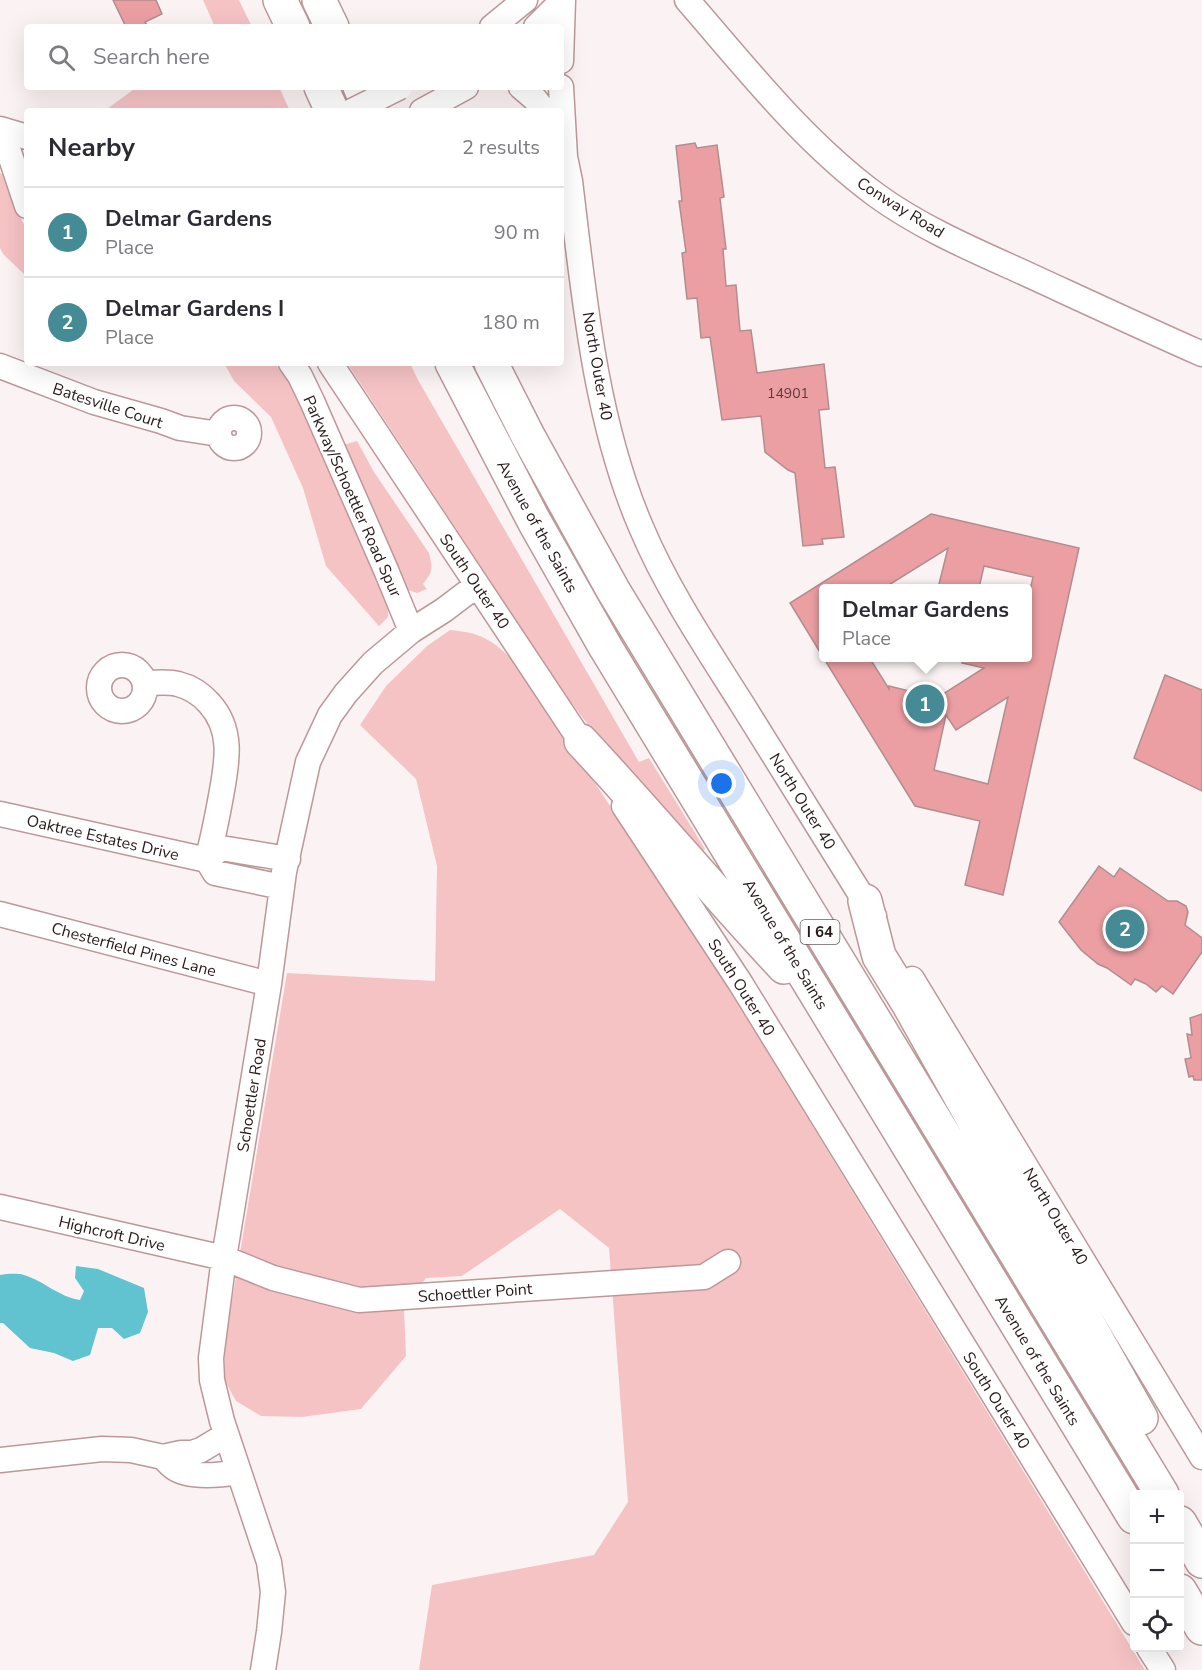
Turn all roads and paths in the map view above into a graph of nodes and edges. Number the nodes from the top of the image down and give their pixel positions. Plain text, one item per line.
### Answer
1 (280, 0) edge
2 (320, 0) edge
3 (525, 0) edge
4 (563, 0) edge
5 (687, 0) edge
6 (292, 24) edge
7 (331, 24) edge
8 (496, 24) edge
9 (539, 24) edge
10 (562, 24) edge
11 (322, 90) edge
12 (361, 90) edge
13 (394, 90) edge
14 (461, 90) edge
15 (525, 90) edge
16 (561, 90) edge
17 (331, 108) edge
18 (358, 108) edge
19 (370, 108) edge
20 (428, 108) edge
21 (542, 108) edge
22 (562, 108) edge
23 (0, 132) edge
24 (24, 136) edge
25 (13, 159) edge
26 (564, 159) edge
27 (24, 196) edge
28 (1202, 354) edge
29 (0, 366) edge
30 (293, 366) edge
31 (332, 366) edge
32 (454, 366) edge
33 (493, 366) edge
34 (219, 434) dead end
35 (477, 585) junction
36 (411, 631) junction
37 (145, 683) dead end
38 (581, 741) junction
39 (0, 814) edge
40 (288, 859) junction
41 (207, 860) junction
42 (282, 887) junction
43 (865, 901) junction
44 (0, 914) edge
45 (269, 984) junction
46 (830, 1017) junction
47 (0, 1207) edge
48 (224, 1258) junction
49 (728, 1262) dead end
50 (226, 1435) junction
51 (163, 1457) junction
52 (1202, 1457) edge
53 (0, 1460) edge
54 (239, 1472) junction
55 (1160, 1490) edge
56 (1169, 1490) edge
57 (1130, 1510) edge
58 (1183, 1598) edge
59 (1130, 1616) edge
60 (1202, 1628) edge
61 (1152, 1652) edge
62 (262, 1670) edge
63 (1163, 1670) edge

1 - 6 highway
2 - 7 highway
3 - 8 street
4 - 9 street
4 - 10 street
5 - 28 street, Conway Road
11 - 17 highway
12 - 19 highway
13 - 18 street, bridge
14 - 20 street
15 - 21 street
16 - 22 street, North Outer 40
23 - 24 street
23 - 25 street
25 - 27 street
26 - 43 street, North Outer 40
29 - 34 street, Batesville Court
30 - 36 street, Parkway/Schoettler Road Spur
31 - 35 street, South Outer 40
32 - 46 highway, Avenue of the Saints / I 64
33 - 55 highway, Avenue of the Saints / I 64
35 - 36 street, Schoettler Road
35 - 38 street, South Outer 40
36 - 40 street, Schoettler Road
37 - 41 street
38 - 46 highway
38 - 59 street, South Outer 40
39 - 41 street, Oaktree Estates Drive
40 - 41 street
40 - 42 street, Schoettler Road
41 - 42 street, Oaktree Estates Drive
42 - 45 street, Schoettler Road
43 - 52 street, North Outer 40
43 - 56 highway
44 - 45 street, Chesterfield Pines Lane
45 - 48 street, Schoettler Road
46 - 57 highway, Avenue of the Saints / I 64
47 - 48 street, Highcroft Drive
48 - 49 street, Schoettler Point
48 - 50 street, Schoettler Road
50 - 51 street
50 - 54 street, Schoettler Road
51 - 53 street
51 - 54 street
54 - 62 street, Schoettler Road
58 - 60 highway
61 - 63 street

